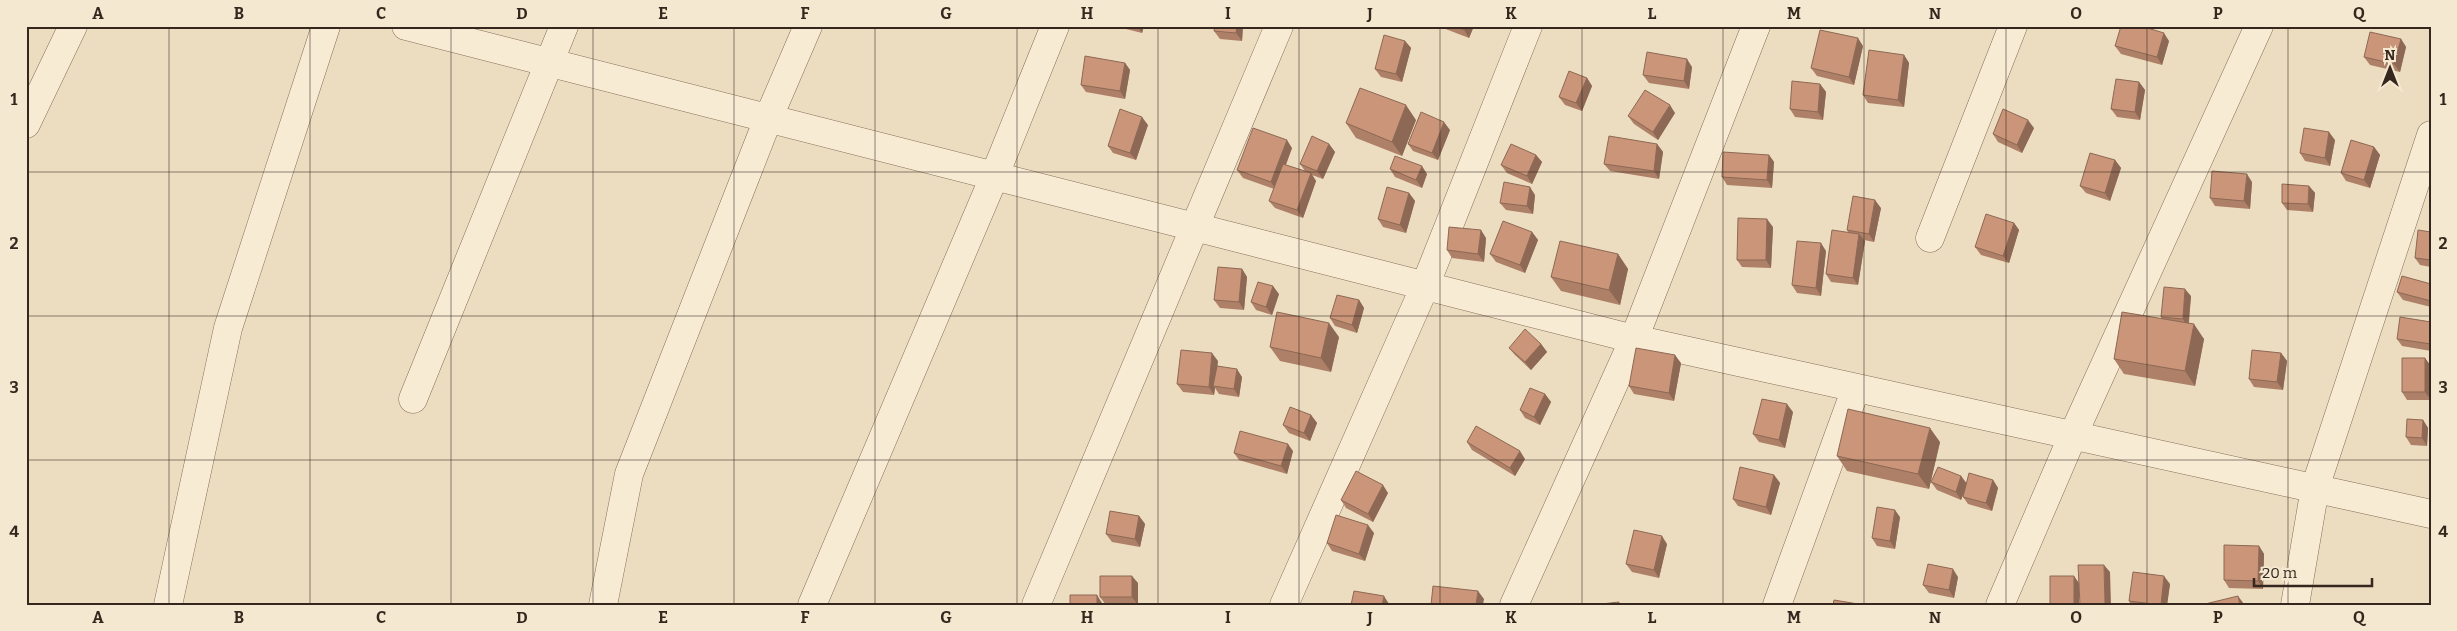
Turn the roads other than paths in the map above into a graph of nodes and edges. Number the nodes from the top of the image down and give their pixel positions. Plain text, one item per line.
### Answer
1 (73, 26) edge
2 (326, 26) edge
3 (406, 26) edge
4 (564, 26) edge
5 (808, 26) edge
6 (1055, 26) edge
7 (1279, 26) edge
8 (1528, 26) edge
9 (1756, 26) edge
10 (2014, 26) edge
11 (2259, 26) edge
12 (550, 63) junction
13 (768, 119) junction
14 (26, 124) edge
15 (2431, 135) edge
16 (994, 177) junction
17 (1195, 227) junction
18 (1930, 238) dead end
19 (1425, 286) junction
20 (1634, 339) junction
21 (1856, 388) junction
22 (413, 399) dead end
23 (2073, 435) junction
24 (2315, 488) junction
25 (2431, 514) edge
26 (168, 605) edge
27 (603, 605) edge
28 (812, 605) edge
29 (1036, 605) edge
30 (1284, 605) edge
31 (1514, 605) edge
32 (1777, 605) edge
33 (2000, 605) edge
34 (2295, 605) edge

1 - 14 street
2 - 26 street
3 - 12 street
4 - 12 street
5 - 13 street
6 - 16 street
7 - 17 street
8 - 19 street
9 - 20 street
10 - 18 street
11 - 23 street
12 - 13 street
12 - 22 street
13 - 16 street
13 - 27 street
15 - 24 street
16 - 17 street
16 - 28 street
17 - 19 street
17 - 29 street
19 - 20 street
19 - 30 street
20 - 21 street
20 - 31 street
21 - 23 street
21 - 32 street
23 - 24 street
23 - 33 street
24 - 25 street
24 - 34 street

